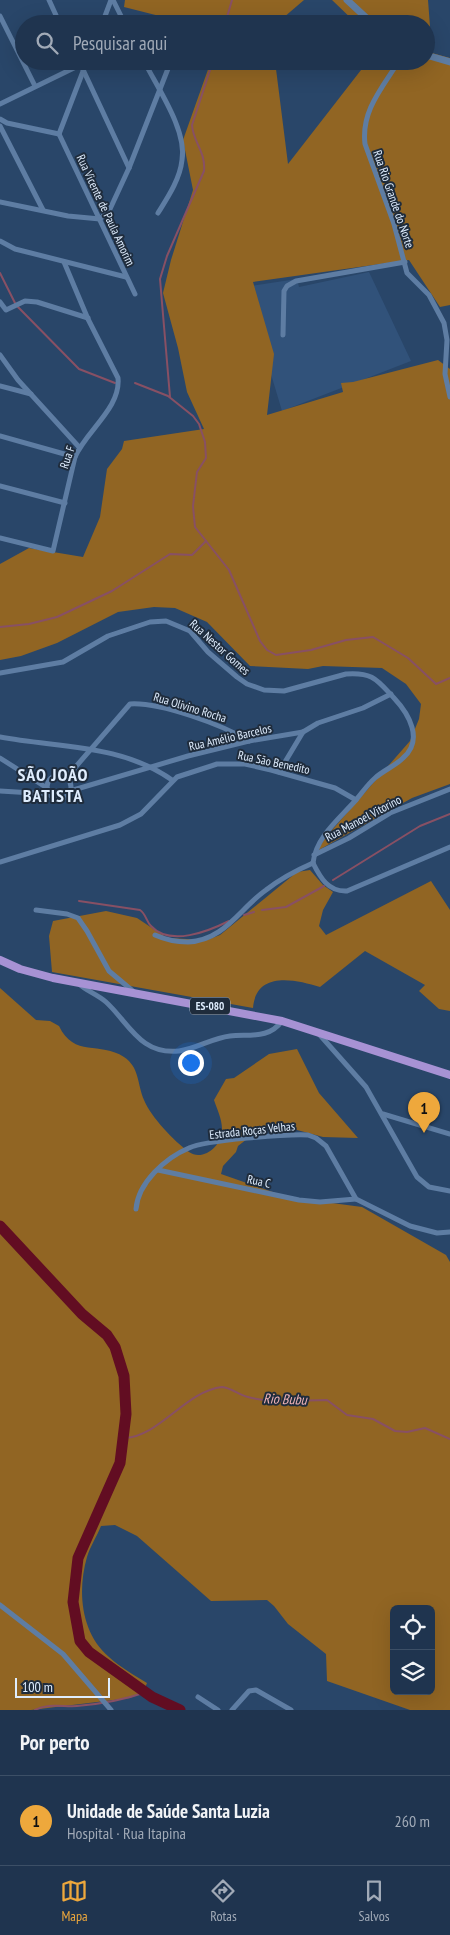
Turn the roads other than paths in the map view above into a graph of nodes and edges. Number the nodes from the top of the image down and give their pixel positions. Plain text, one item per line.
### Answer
1 (49, 0) edge
2 (112, 0) edge
3 (347, 0) edge
4 (56, 15) edge
5 (106, 15) edge
6 (120, 15) edge
7 (363, 15) edge
8 (0, 16) edge
9 (15, 45) edge
10 (435, 58) edge
11 (450, 62) edge
12 (28, 70) edge
13 (67, 70) edge
14 (148, 70) edge
15 (167, 70) edge
16 (394, 70) edge
17 (83, 71) joint
18 (36, 86) junction
19 (159, 91) junction
20 (0, 104) edge
21 (0, 119) edge
22 (0, 126) edge
23 (59, 134) junction
24 (129, 168) junction
25 (0, 202) edge
26 (43, 210) junction
27 (158, 213) dead end
28 (100, 219) junction
29 (0, 241) edge
30 (64, 262) junction
31 (404, 262) junction
32 (126, 277) junction
33 (135, 294) dead end
34 (0, 302) edge
35 (88, 319) junction
36 (283, 335) dead end
37 (0, 355) edge
38 (0, 386) edge
39 (31, 394) junction
40 (450, 397) edge
41 (0, 436) edge
42 (79, 447) junction
43 (75, 457) junction
44 (0, 486) edge
45 (65, 503) junction
46 (0, 538) edge
47 (0, 673) edge
48 (390, 694) junction
49 (303, 732) junction
50 (0, 737) edge
51 (250, 740) junction
52 (90, 748) junction
53 (0, 760) edge
54 (154, 767) junction
55 (279, 772) junction
56 (66, 778) junction
57 (172, 780) junction
58 (47, 788) junction
59 (450, 789) edge
60 (70, 791) junction
61 (0, 792) edge
62 (49, 794) junction
63 (356, 800) junction
64 (450, 847) edge
65 (314, 855) junction
66 (0, 862) edge
67 (313, 863) junction
68 (36, 910) dead end
69 (155, 934) dead end
70 (0, 960) edge
71 (77, 983) junction
72 (134, 992) junction
73 (282, 1021) junction
74 (315, 1030) junction
75 (450, 1075) edge
76 (383, 1114) junction
77 (450, 1134) edge
78 (158, 1170) junction
79 (450, 1191) edge
80 (356, 1199) junction
81 (136, 1210) dead end
82 (450, 1232) edge
83 (0, 1605) edge
84 (198, 1697) dead end
85 (111, 1710) edge
86 (218, 1710) edge
87 (232, 1710) edge
88 (291, 1710) edge

1 - 4 street
2 - 5 street
2 - 6 street
3 - 7 street
8 - 9 street
10 - 11 street
12 - 18 street
13 - 18 street
14 - 19 street
15 - 19 street
16 - 31 street, Rua Rio Grande do Norte
17 - 23 street
17 - 24 street
18 - 20 street
19 - 24 street
19 - 27 street
21 - 23 street
22 - 26 street
23 - 28 street, Rua Vicente de Paula Amorim
24 - 28 street
25 - 26 street
26 - 28 street
28 - 32 street, Rua Vicente de Paula Amorim
29 - 30 street
30 - 32 street
30 - 35 street
31 - 36 street
31 - 40 street, Rua Rio Grande do Norte
32 - 33 street, Rua Vicente de Paula Amorim
34 - 35 street
35 - 42 street, Rua F
37 - 39 street
38 - 39 street
39 - 42 street
41 - 43 street
42 - 43 street, Rua F
43 - 45 street, Rua F
44 - 45 street
45 - 46 street, Rua F
47 - 48 street, Rua Nestor Gomes
48 - 49 street, Rua Amélio Barcelos
48 - 63 street, Rua Nestor Gomes
49 - 51 street, Rua Amélio Barcelos
49 - 55 street
50 - 52 street
51 - 52 street, Rua Olivino Rocha
51 - 54 street, Rua Amélio Barcelos
52 - 54 street
52 - 56 street, Rua Olivino Rocha
53 - 58 street
54 - 57 street
54 - 60 street, Rua Amélio Barcelos
55 - 57 street, Rua São Benedito
55 - 63 street, Rua São Benedito
56 - 58 street
56 - 60 street
57 - 66 street, Rua São Benedito
58 - 62 street
59 - 65 street, Rua Manoel Vitorino
60 - 62 street
61 - 62 street
63 - 65 street, Rua Nestor Gomes
64 - 67 street
65 - 67 street, Rua Nestor Gomes
67 - 69 street
68 - 72 street
70 - 71 main road, ES-080
71 - 72 main road, ES-080
71 - 73 street
72 - 73 main road, ES-080
73 - 74 main road, ES-080
74 - 75 main road, ES-080
74 - 76 street
76 - 77 street
76 - 79 street
78 - 80 street, Rua C
78 - 80 street, Estrada Roças Velhas
78 - 81 street, Estrada Roças Velhas
80 - 82 street
83 - 85 street
84 - 86 street
87 - 88 street

